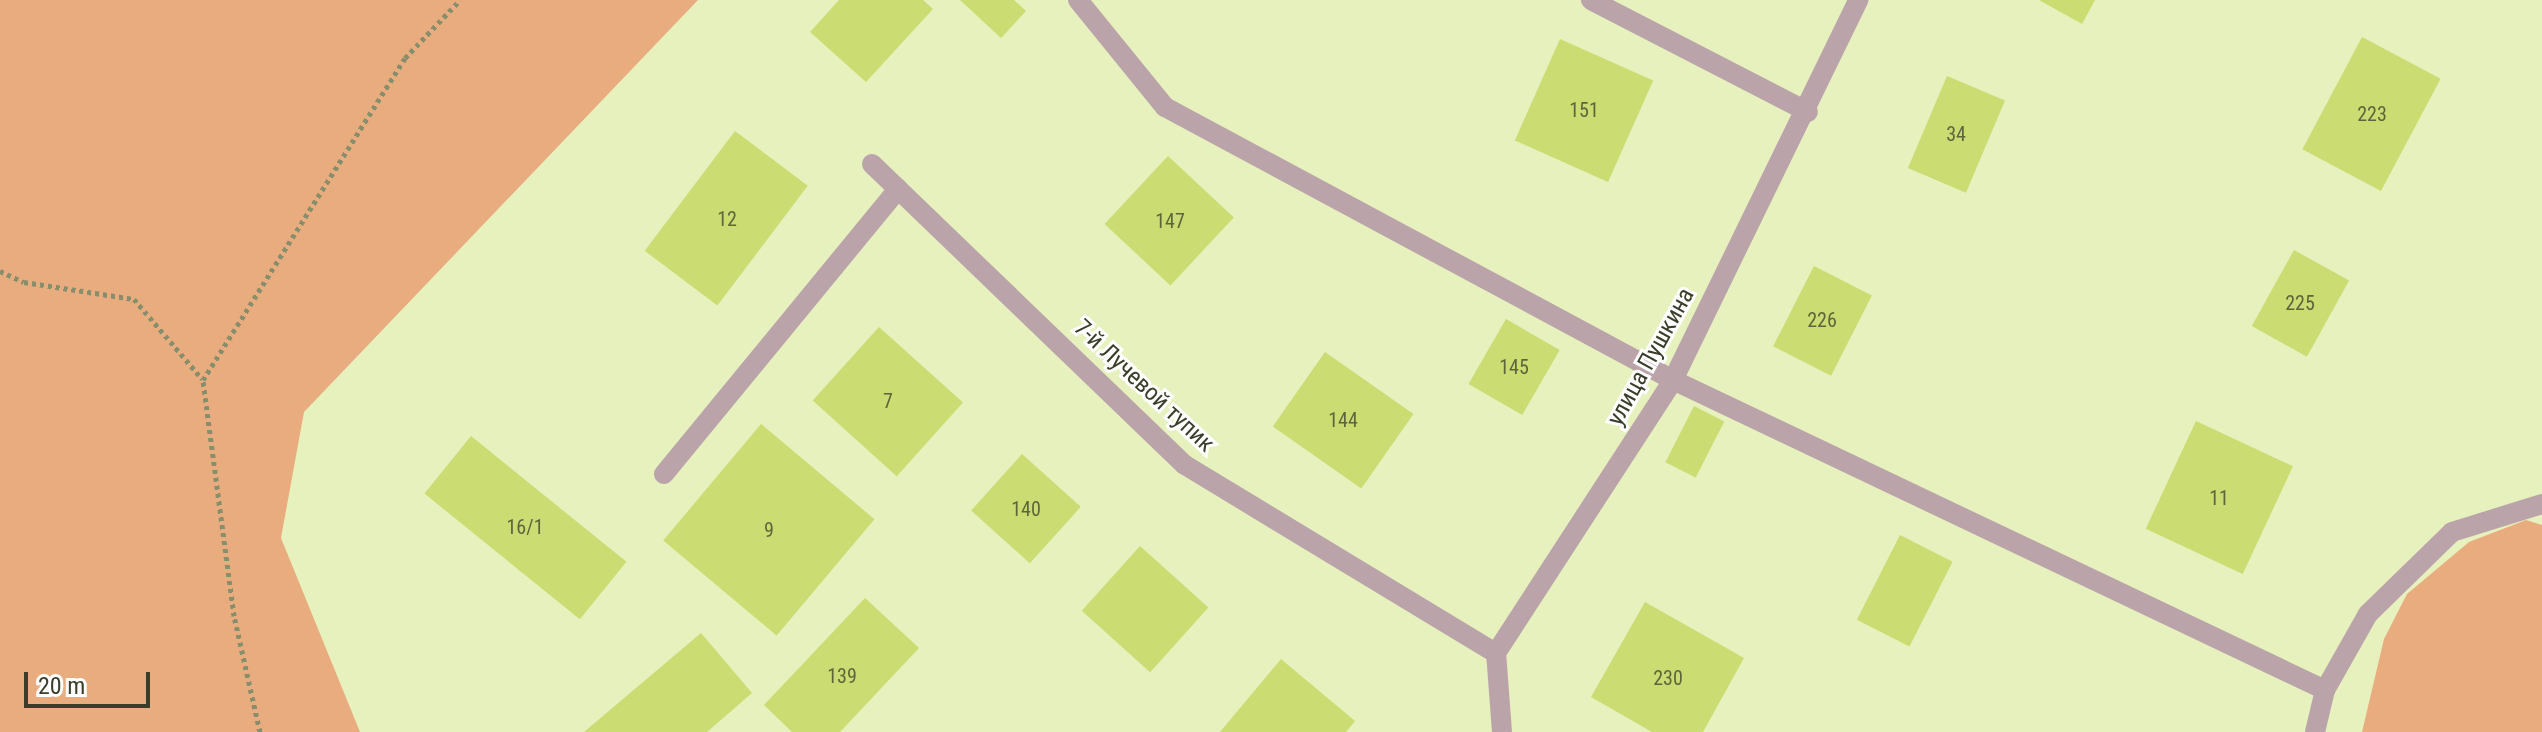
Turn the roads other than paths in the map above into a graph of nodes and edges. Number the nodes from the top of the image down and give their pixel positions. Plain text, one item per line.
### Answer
1 (1078, 0) edge
2 (1591, 0) edge
3 (1858, 0) edge
4 (1808, 112) junction
5 (872, 164) dead end
6 (898, 189) junction
7 (1673, 380) junction
8 (664, 474) dead end
9 (2542, 504) edge
10 (1496, 653) junction
11 (2325, 690) junction
12 (1502, 732) edge
13 (2315, 732) edge

1 - 7 street
2 - 4 street
3 - 4 street, улица Пушкина
4 - 7 street, улица Пушкина
5 - 6 street, 7-й Лучевой тупик
6 - 8 street
6 - 10 street, 7-й Лучевой тупик
7 - 10 street, улица Пушкина
7 - 11 street
9 - 11 street
10 - 12 street
11 - 13 street

